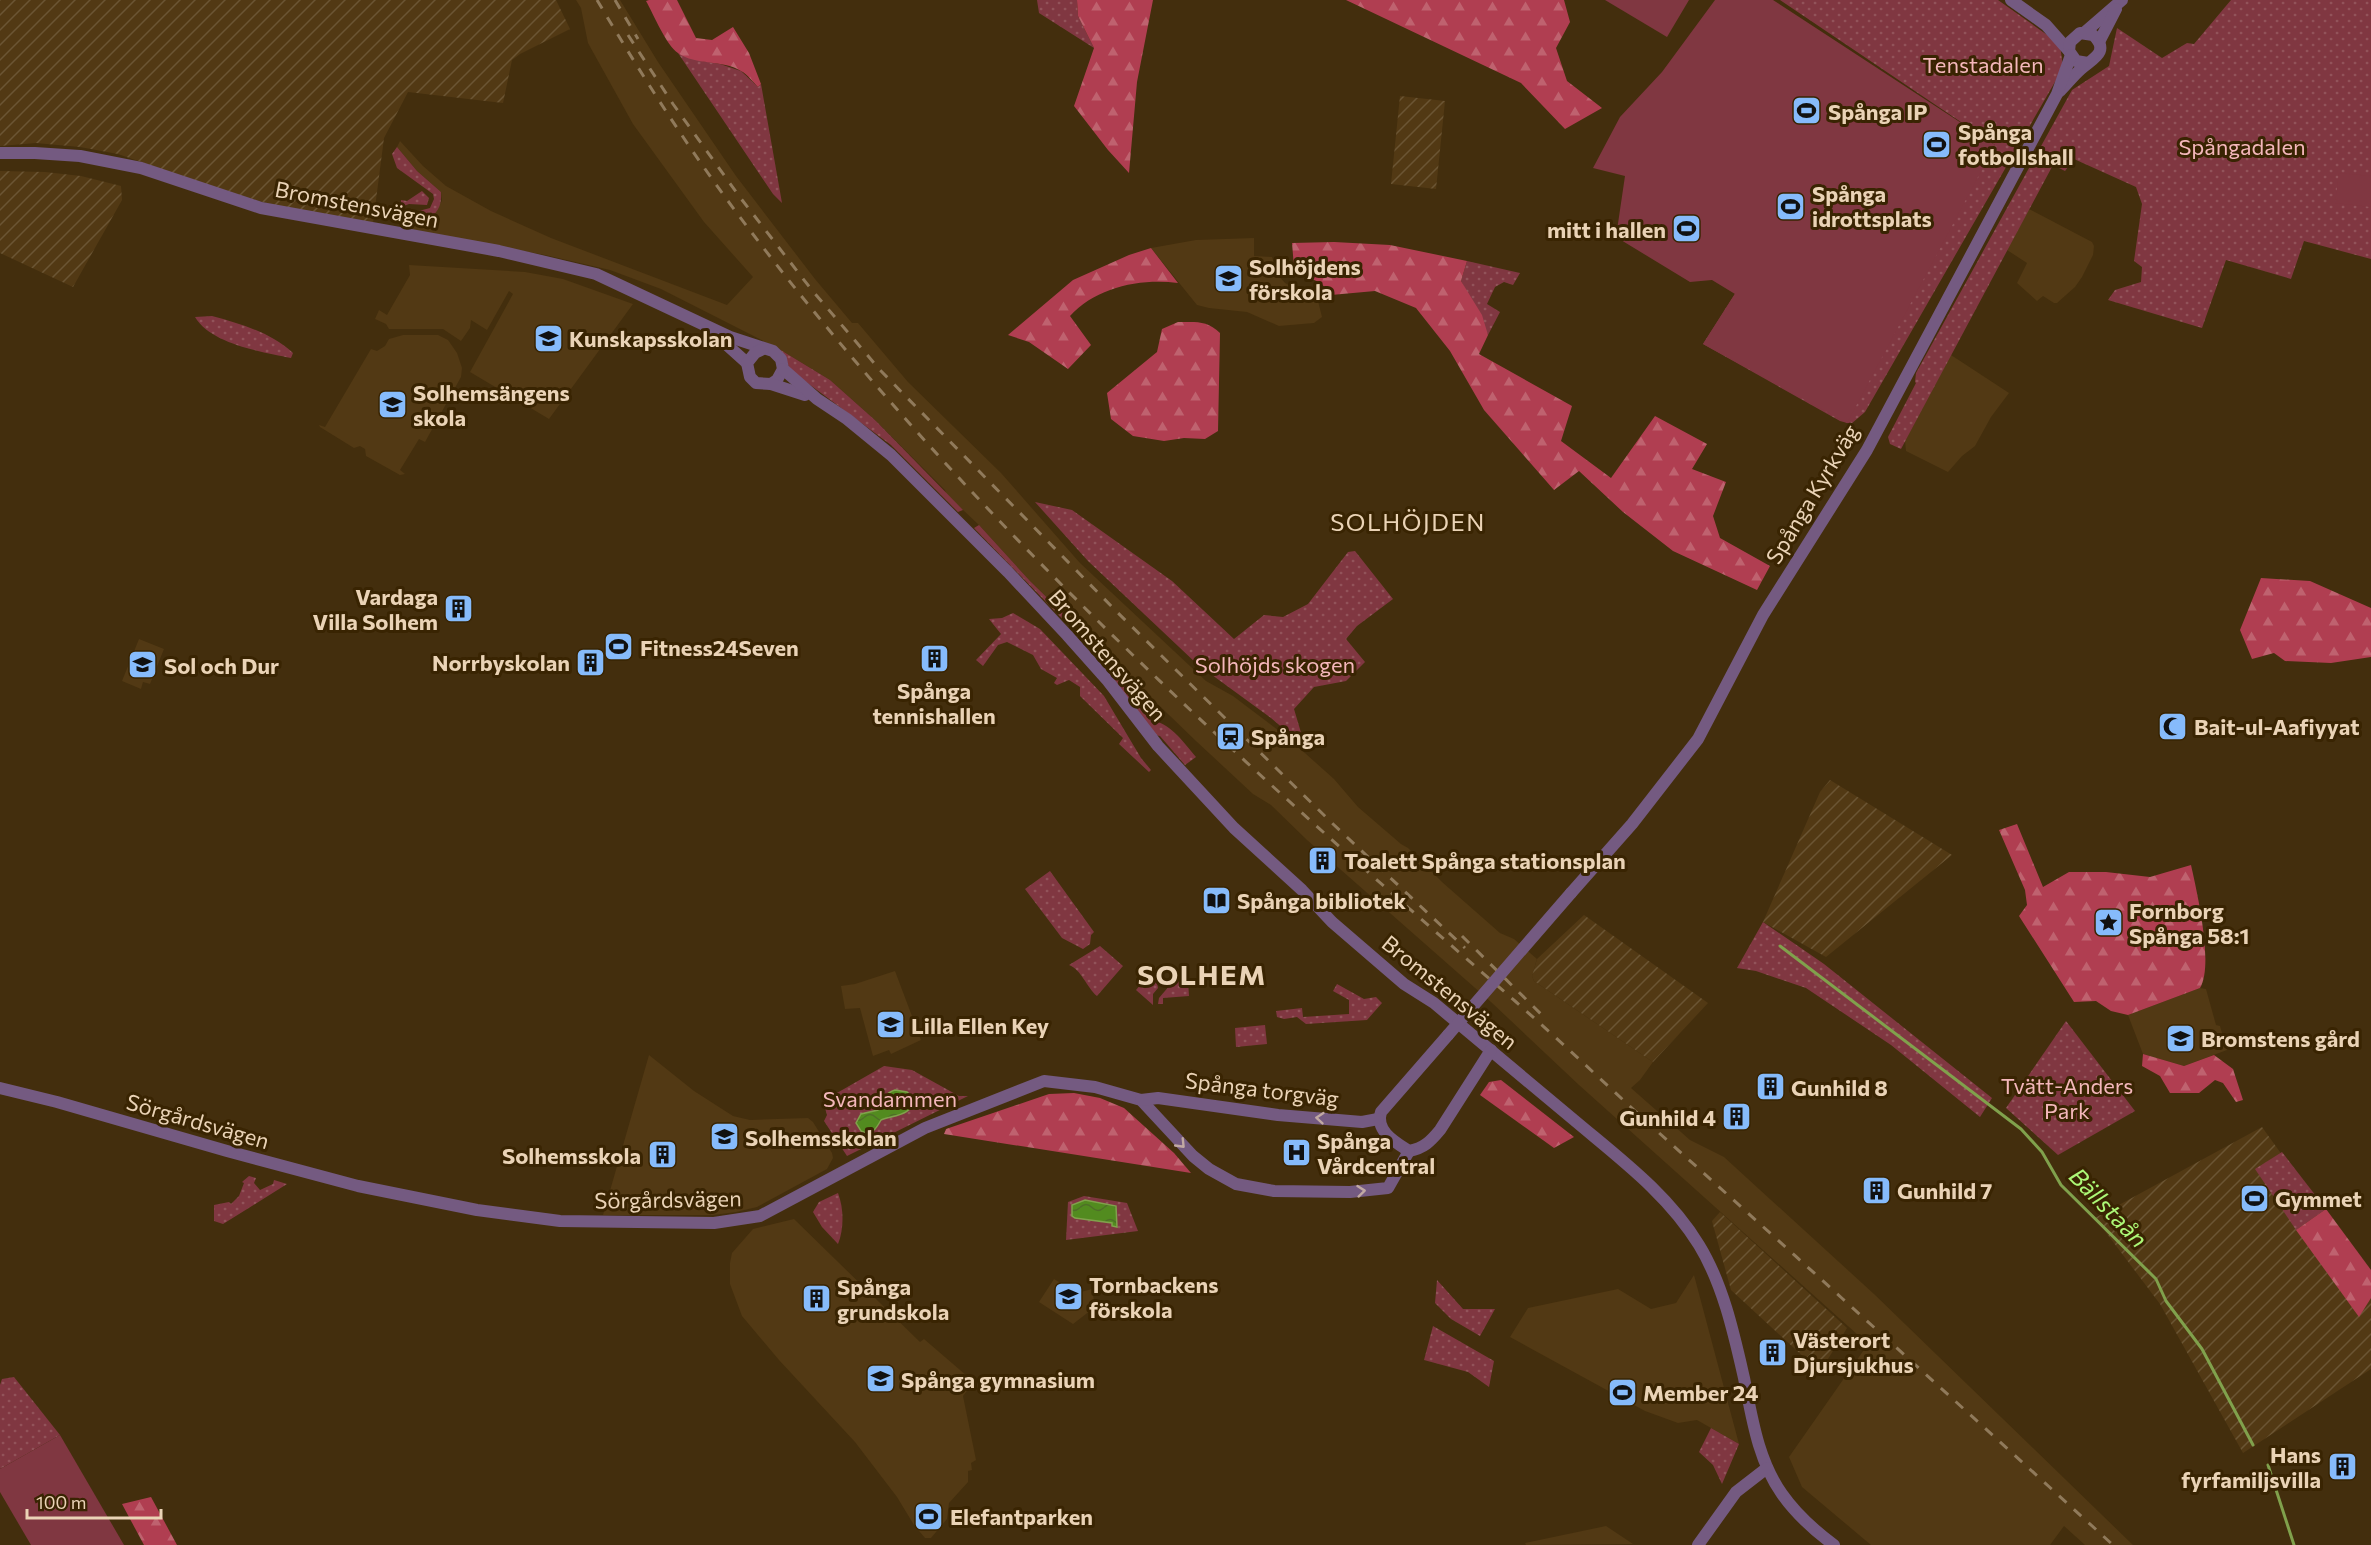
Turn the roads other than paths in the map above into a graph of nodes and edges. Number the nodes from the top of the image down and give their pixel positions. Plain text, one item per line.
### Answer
1 (2011, 0) edge
2 (2121, 2) edge
3 (2046, 25) junction
4 (2082, 33) junction
5 (2099, 42) junction
6 (2070, 53) junction
7 (2088, 63) junction
8 (2057, 94) junction
9 (0, 153) edge
10 (699, 323) junction
11 (763, 349) junction
12 (747, 363) junction
13 (783, 369) junction
14 (771, 384) junction
15 (817, 399) junction
16 (1491, 1050) junction
17 (0, 1088) edge
18 (1141, 1100) junction
19 (1378, 1119) junction
20 (1409, 1151) junction
21 (1767, 1468) junction
22 (1698, 1545) edge
23 (1834, 1545) edge

1 - 3 street
2 - 4 street
2 - 5 street
3 - 4 street
3 - 6 street
4 - 5 street
4 - 6 street
5 - 7 street
6 - 7 street
6 - 8 street, Spånga Kyrkväg
7 - 8 street, Spånga Kyrkväg
8 - 19 street, Spånga Kyrkväg, bridge
9 - 10 street, Bromstensvägen
10 - 11 street, Bromstensvägen
10 - 12 street, Bromstensvägen
11 - 12 street
11 - 13 street, Bromstensvägen
12 - 14 street, Bromstensvägen
13 - 14 street
13 - 15 street, Bromstensvägen
14 - 15 street, Bromstensvägen
15 - 16 street, Bromstensvägen
16 - 20 street
16 - 21 street, Bromstensvägen
17 - 18 street, Sörgårdsvägen
19 -> 18 street, Spånga torgväg
18 -> 20 street
19 - 20 street
21 - 22 street
21 - 23 street, Bromstensvägen

